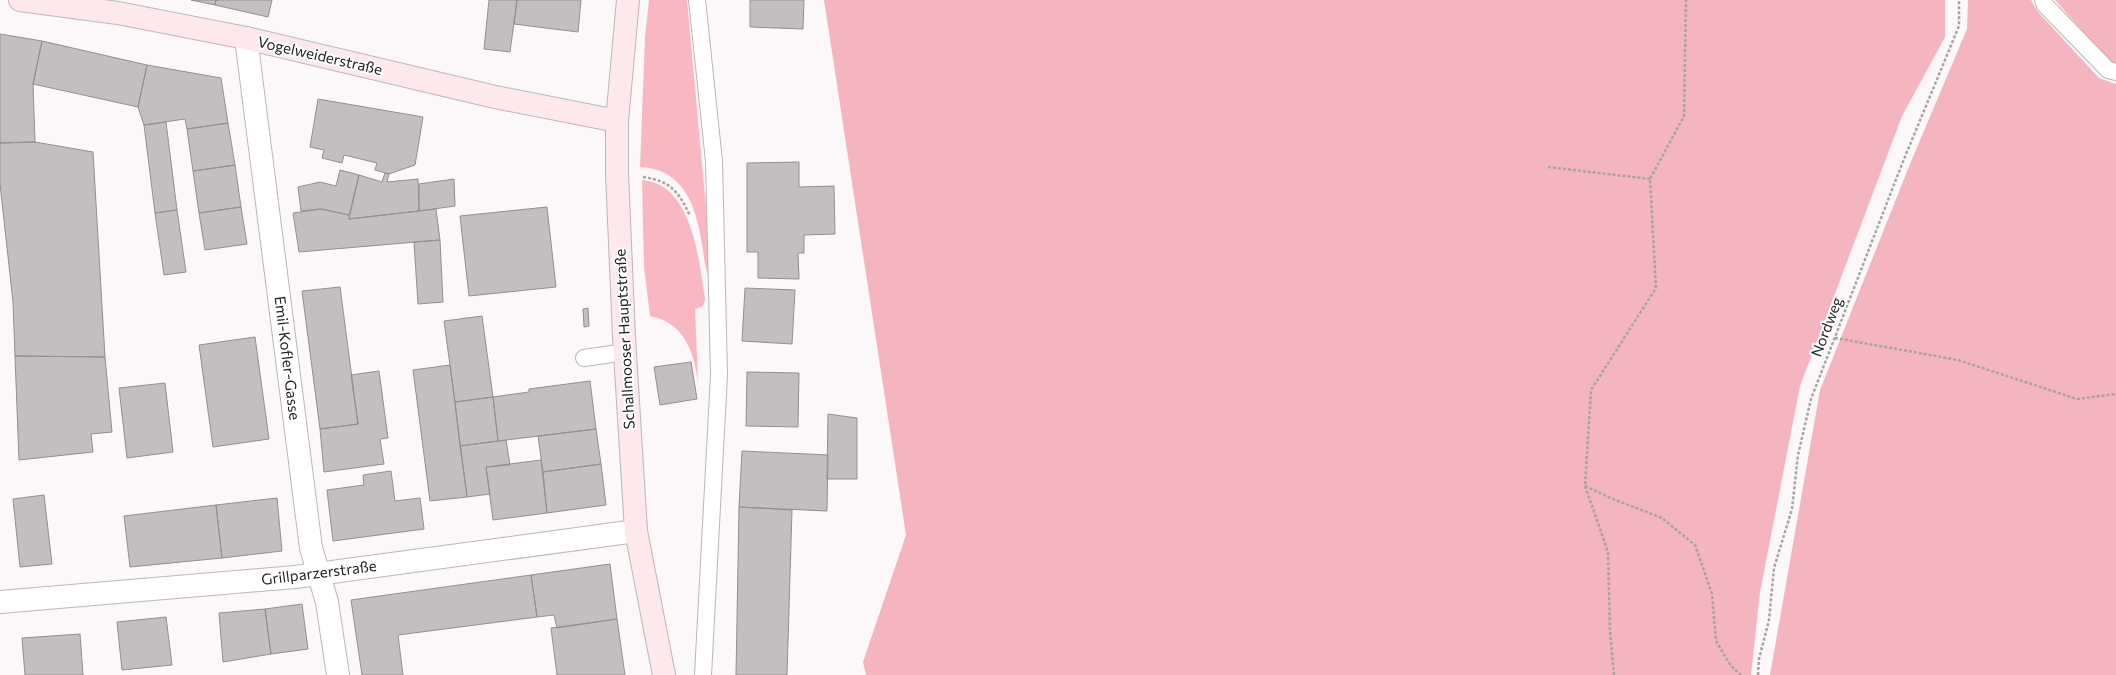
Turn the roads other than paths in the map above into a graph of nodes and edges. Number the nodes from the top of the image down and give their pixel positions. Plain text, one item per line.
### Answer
1 (20, 0) edge
2 (628, 0) edge
3 (697, 0) edge
4 (2043, 0) edge
5 (246, 38) junction
6 (2116, 72) edge
7 (617, 121) junction
8 (625, 352) junction
9 (584, 358) dead end
10 (636, 531) junction
11 (319, 573) junction
12 (0, 602) edge
13 (338, 675) edge
14 (664, 675) edge
15 (703, 675) edge

1 - 5 street, Vogelweiderstraße
2 - 7 street, Schallmooser Hauptstraße
3 - 15 lane
4 - 6 lane
5 - 7 street, Vogelweiderstraße
5 - 11 street, Emil-Kofler-Gasse
7 - 8 street, Schallmooser Hauptstraße
8 - 9 lane
8 - 10 street, Schallmooser Hauptstraße
10 - 11 street, Grillparzerstraße
10 - 14 street, Schallmooser Hauptstraße
11 - 12 street, Grillparzerstraße
11 - 13 street, Emil-Kofler-Gasse

